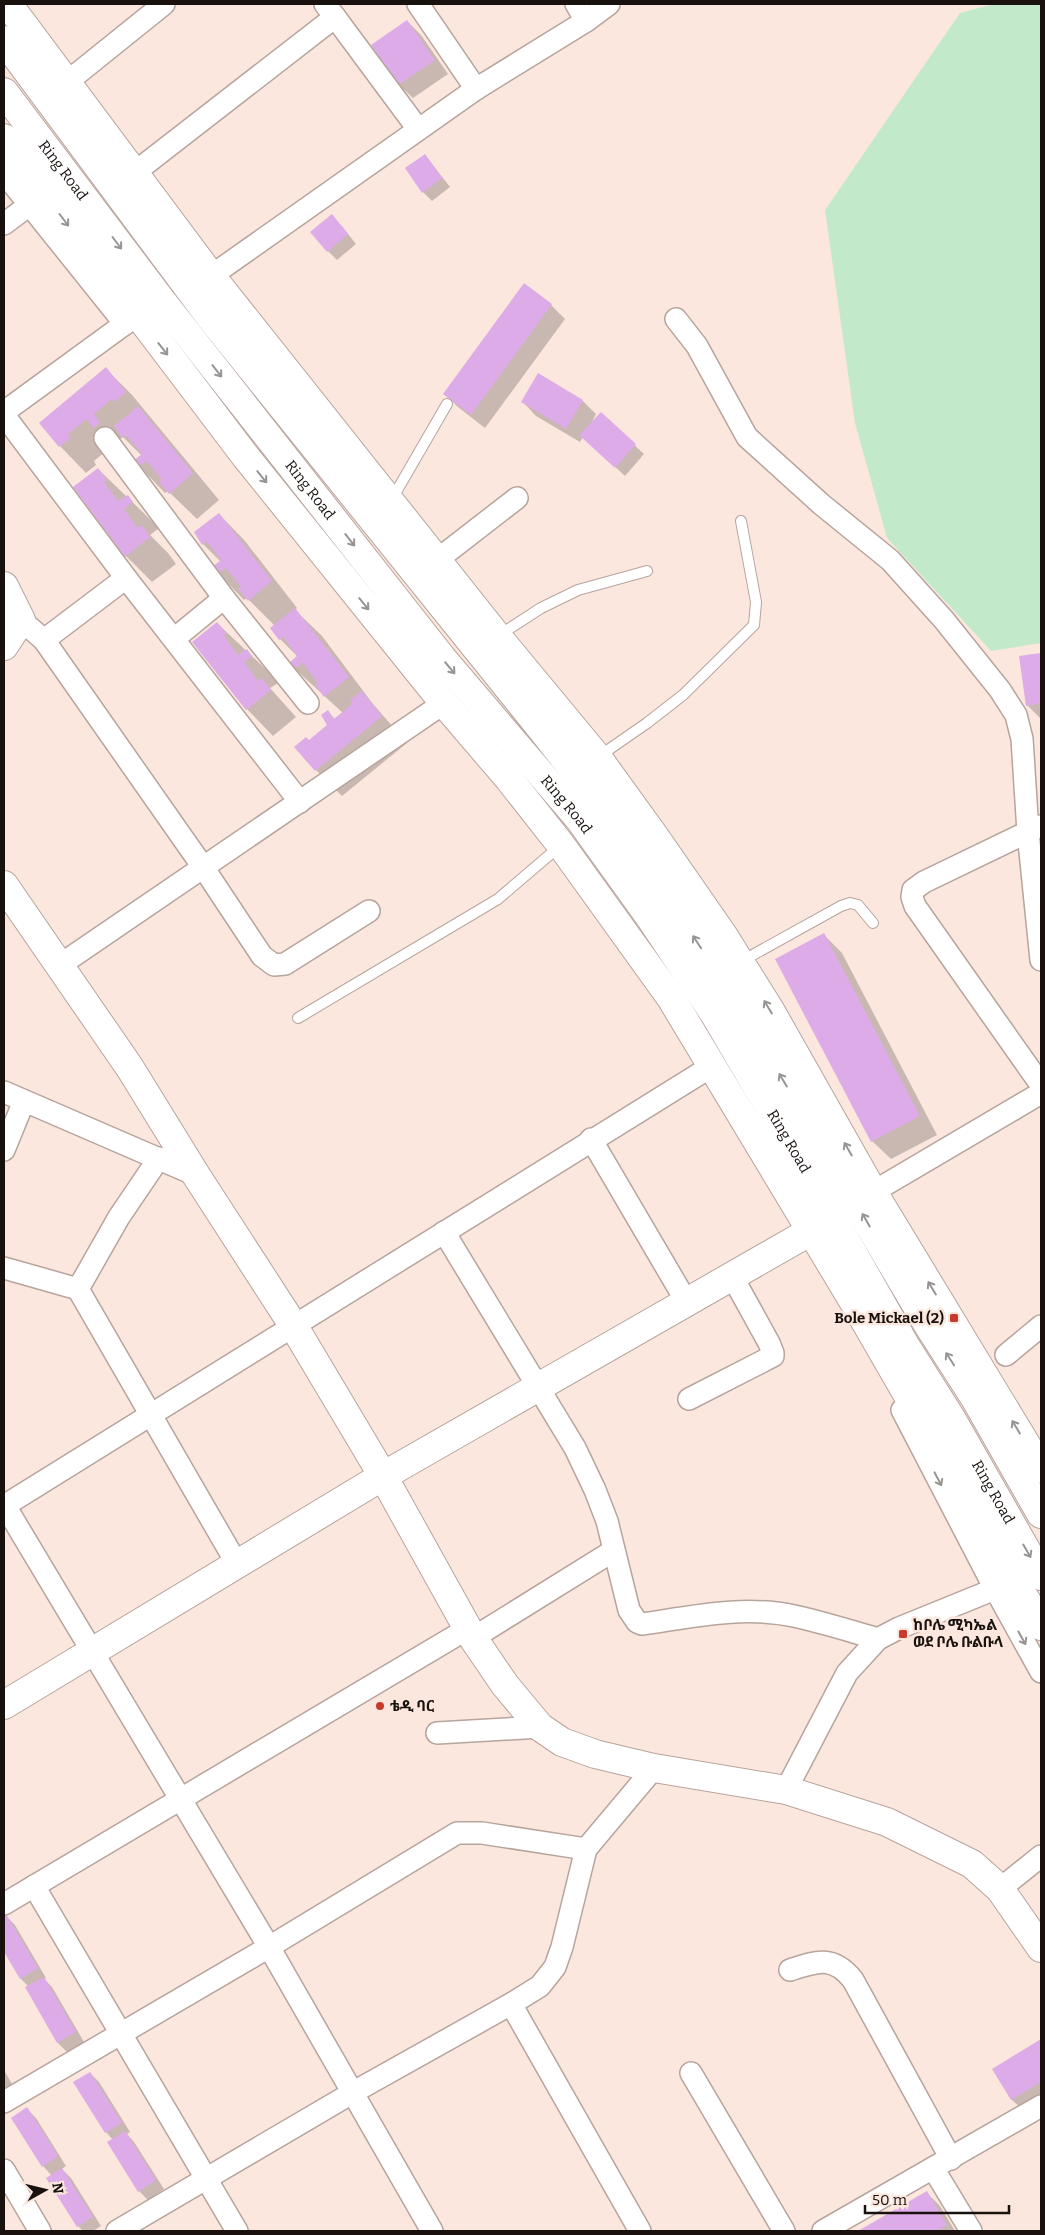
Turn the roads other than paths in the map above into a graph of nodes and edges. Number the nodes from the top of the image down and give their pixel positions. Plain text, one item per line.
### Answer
1 (8, 4) edge
2 (164, 4) edge
3 (418, 4) edge
4 (609, 4) edge
5 (330, 10) edge
6 (581, 12) edge
7 (4, 40) edge
8 (67, 82) junction
9 (476, 88) junction
10 (4, 92) edge
11 (418, 130) junction
12 (4, 138) edge
13 (4, 173) edge
14 (134, 173) junction
15 (37, 199) junction
16 (4, 224) edge
17 (211, 276) junction
18 (131, 320) junction
19 (676, 320) dead end
20 (447, 404) dead end
21 (4, 413) edge
22 (105, 438) dead end
23 (517, 498) dead end
24 (390, 502) junction
25 (741, 521) dead end
26 (437, 560) junction
27 (647, 572) dead end
28 (126, 578) junction
29 (4, 586) edge
30 (224, 598) junction
31 (21, 620) junction
32 (497, 636) junction
33 (44, 640) junction
34 (174, 640) junction
35 (4, 646) edge
36 (308, 703) dead end
37 (444, 703) junction
38 (598, 758) junction
39 (300, 802) junction
40 (1034, 829) edge
41 (560, 846) junction
42 (203, 868) junction
43 (4, 885) edge
44 (369, 910) dead end
45 (873, 922) dead end
46 (1041, 960) edge
47 (740, 962) junction
48 (60, 966) junction
49 (298, 1018) dead end
50 (712, 1066) junction
51 (1041, 1085) edge
52 (4, 1092) edge
53 (1041, 1093) edge
54 (24, 1101) junction
55 (591, 1139) junction
56 (4, 1150) edge
57 (159, 1158) junction
58 (196, 1175) junction
59 (873, 1192) junction
60 (811, 1231) junction
61 (444, 1232) junction
62 (4, 1268) edge
63 (732, 1276) junction
64 (78, 1289) junction
65 (686, 1301) junction
66 (858, 1309) junction
67 (293, 1325) junction
68 (1041, 1326) edge
69 (1006, 1355) dead end
70 (538, 1388) junction
71 (689, 1399) dead end
72 (152, 1414) junction
73 (1041, 1469) edge
74 (383, 1476) junction
75 (4, 1505) edge
76 (1041, 1514) edge
77 (613, 1551) junction
78 (237, 1564) junction
79 (1041, 1576) edge
80 (995, 1589) junction
81 (1041, 1626) edge
82 (470, 1634) junction
83 (878, 1639) junction
84 (92, 1651) junction
85 (1041, 1672) edge
86 (4, 1705) edge
87 (540, 1727) junction
88 (437, 1733) dead end
89 (654, 1768) junction
90 (786, 1790) junction
91 (179, 1800) junction
92 (586, 1849) junction
93 (1041, 1856) edge
94 (34, 1886) junction
95 (1000, 1889) junction
96 (4, 1904) edge
97 (269, 1948) junction
98 (1041, 1948) edge
99 (790, 1970) dead end
100 (511, 2004) junction
101 (120, 2034) junction
102 (691, 2073) dead end
103 (352, 2093) junction
104 (4, 2102) edge
105 (1041, 2106) edge
106 (942, 2164) junction
107 (4, 2170) edge
108 (206, 2180) junction
109 (40, 2231) edge
110 (117, 2231) edge
111 (237, 2231) edge
112 (432, 2231) edge
113 (640, 2231) edge
114 (784, 2231) edge
115 (823, 2231) edge
116 (971, 2231) edge

1 - 8 main road
2 - 8 street
3 - 9 street
4 - 6 street
5 - 11 street
5 - 14 street
6 - 9 street
76 -> 7 main road, Ring Road
8 - 14 main road
9 - 11 street
10 -> 79 main road, Ring Road
11 - 17 street
12 - 15 main road
13 - 15 street
14 - 17 main road
15 - 16 street
15 - 18 main road
17 - 24 main road
18 - 21 street
18 -> 37 main road
19 - 40 street
20 - 24 lane
21 - 28 street
22 - 30 street
23 - 26 street
24 - 26 main road
25 - 38 lane
26 - 32 main road
27 - 32 lane
28 - 33 street
28 - 34 street
29 - 31 main road
30 - 34 street
30 - 36 street
31 - 33 street
31 - 35 main road
32 - 38 main road
33 - 42 street
34 - 39 street
37 - 39 street
37 - 41 main road
38 - 47 main road
39 - 42 street
40 - 46 street
40 - 51 street
41 - 49 lane
41 - 50 main road
42 - 44 street
42 - 48 street
43 - 48 main road
45 - 47 lane
59 -> 47 main road
48 - 58 main road
50 - 55 street
50 - 60 main road
52 - 54 street
53 - 59 street
54 - 56 street
54 - 57 street
55 - 61 street
55 - 65 street
57 - 58 street
57 - 64 street
58 - 67 main road
73 -> 59 main road
60 - 63 main road
60 - 66 main road
61 - 67 street
61 - 70 street
62 - 64 street
63 - 65 main road
63 - 71 street
64 - 72 street
65 - 70 main road
66 -> 80 street
66 - 81 main road
67 - 72 street
67 - 74 main road
68 - 69 street
70 - 74 main road
70 - 77 street
72 - 75 street
72 - 78 street
74 - 78 main road
74 - 82 main road
75 - 84 street
77 - 82 street
77 - 83 street
78 - 84 main road
80 - 83 street
80 -> 85 street
82 - 87 main road
82 - 91 street
83 - 90 street
84 - 86 main road
84 - 91 street
87 - 88 street
87 - 89 main road
89 - 90 main road
89 - 92 street
90 - 95 main road
91 - 94 street
91 - 97 street
92 - 97 street
92 - 100 street
93 - 95 street
94 - 96 street
94 - 101 street
95 - 98 main road
97 - 101 street
97 - 103 street
99 - 106 street
100 - 103 street
100 - 113 street
101 - 104 street
101 - 108 street
102 - 114 street
103 - 108 street
103 - 112 street
105 - 106 street
106 - 115 street
106 - 116 street
107 - 109 street
108 - 110 street
108 - 111 street

